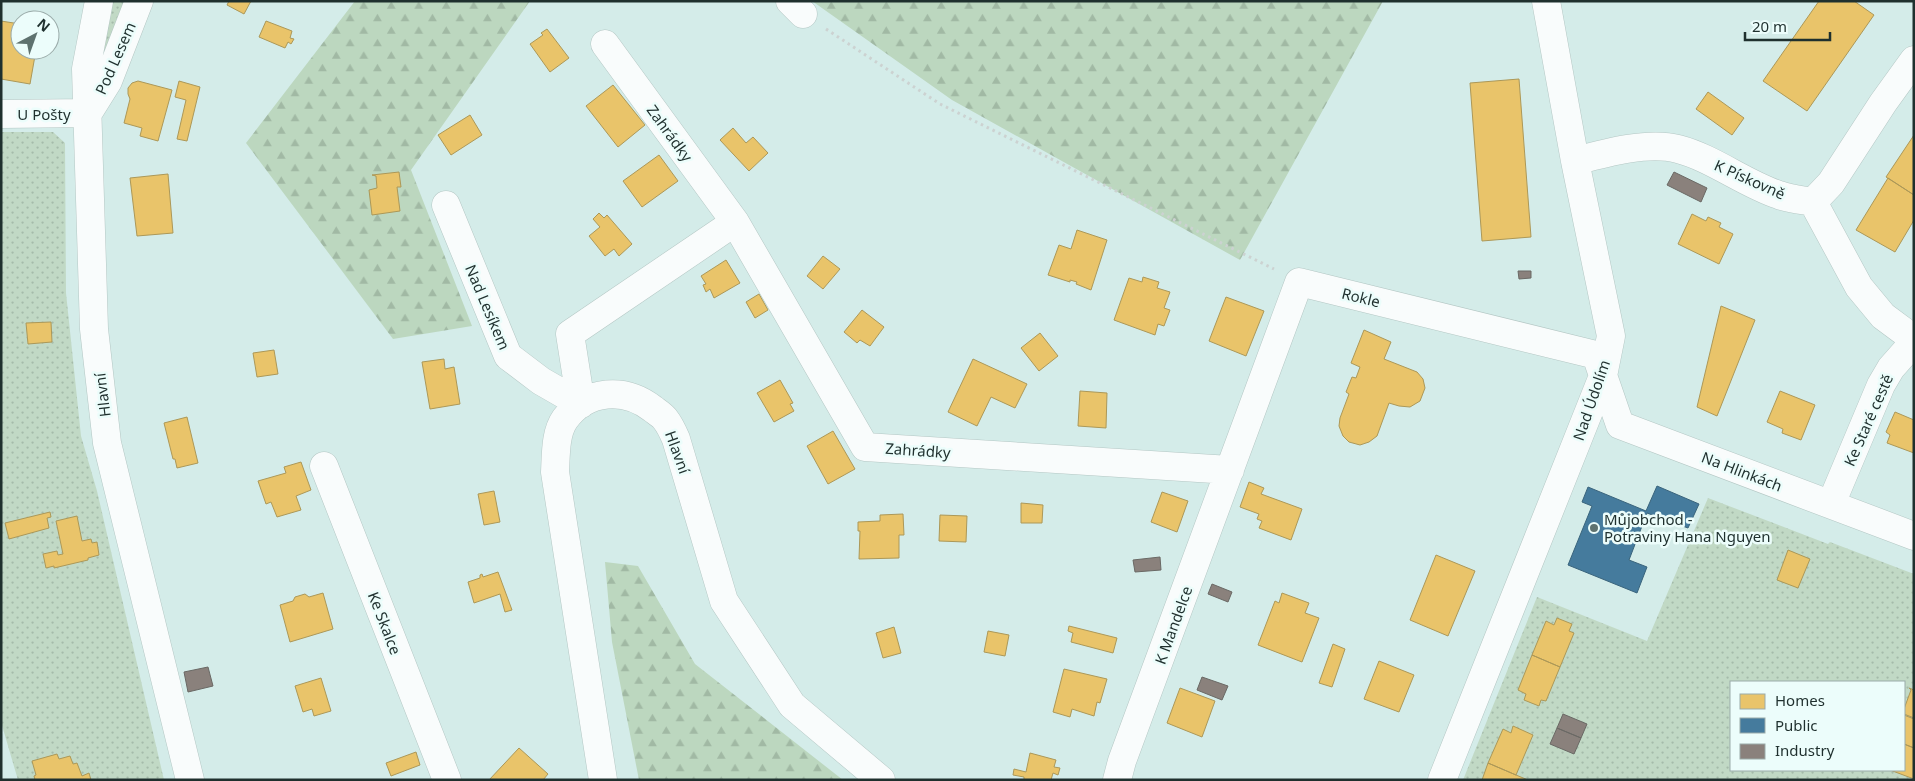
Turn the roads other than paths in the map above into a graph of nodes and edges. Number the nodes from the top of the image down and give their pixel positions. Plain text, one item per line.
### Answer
1 (99, 1) edge
2 (139, 1) edge
3 (1546, 1) edge
4 (605, 44) dead end
5 (1914, 60) edge
6 (88, 113) junction
7 (1, 114) edge
8 (1575, 161) junction
9 (1813, 202) junction
10 (446, 205) dead end
11 (735, 222) junction
12 (1914, 340) edge
13 (1603, 376) junction
14 (581, 404) junction
15 (324, 466) dead end
16 (1230, 470) junction
17 (1831, 504) junction
18 (1914, 536) edge
19 (190, 780) edge
20 (447, 780) edge
21 (603, 780) edge
22 (881, 780) edge
23 (1117, 780) edge
24 (1442, 780) edge

1 - 6 street, Hlavní
2 - 6 street, Pod Lesem
3 - 8 street, Nad Údolím
4 - 11 street, Zahrádky
5 - 9 street
6 - 7 street, U Pošty
6 - 19 street, Hlavní
8 - 9 street, K Pískovně
8 - 13 street, Nad Údolím
9 - 12 street
10 - 14 street, Nad Lesíkem
11 - 14 street
11 - 16 street, Zahrádky
12 - 17 street, Ke Staré cestě
13 - 16 street, Rokle
13 - 17 street, Na Hlinkách
13 - 24 street, Nad Údolím
14 - 21 street, Hlavní
14 - 22 street, Hlavní
15 - 20 street, Ke Skalce
16 - 23 street, K Mandelce
17 - 18 street, Na Hlinkách

